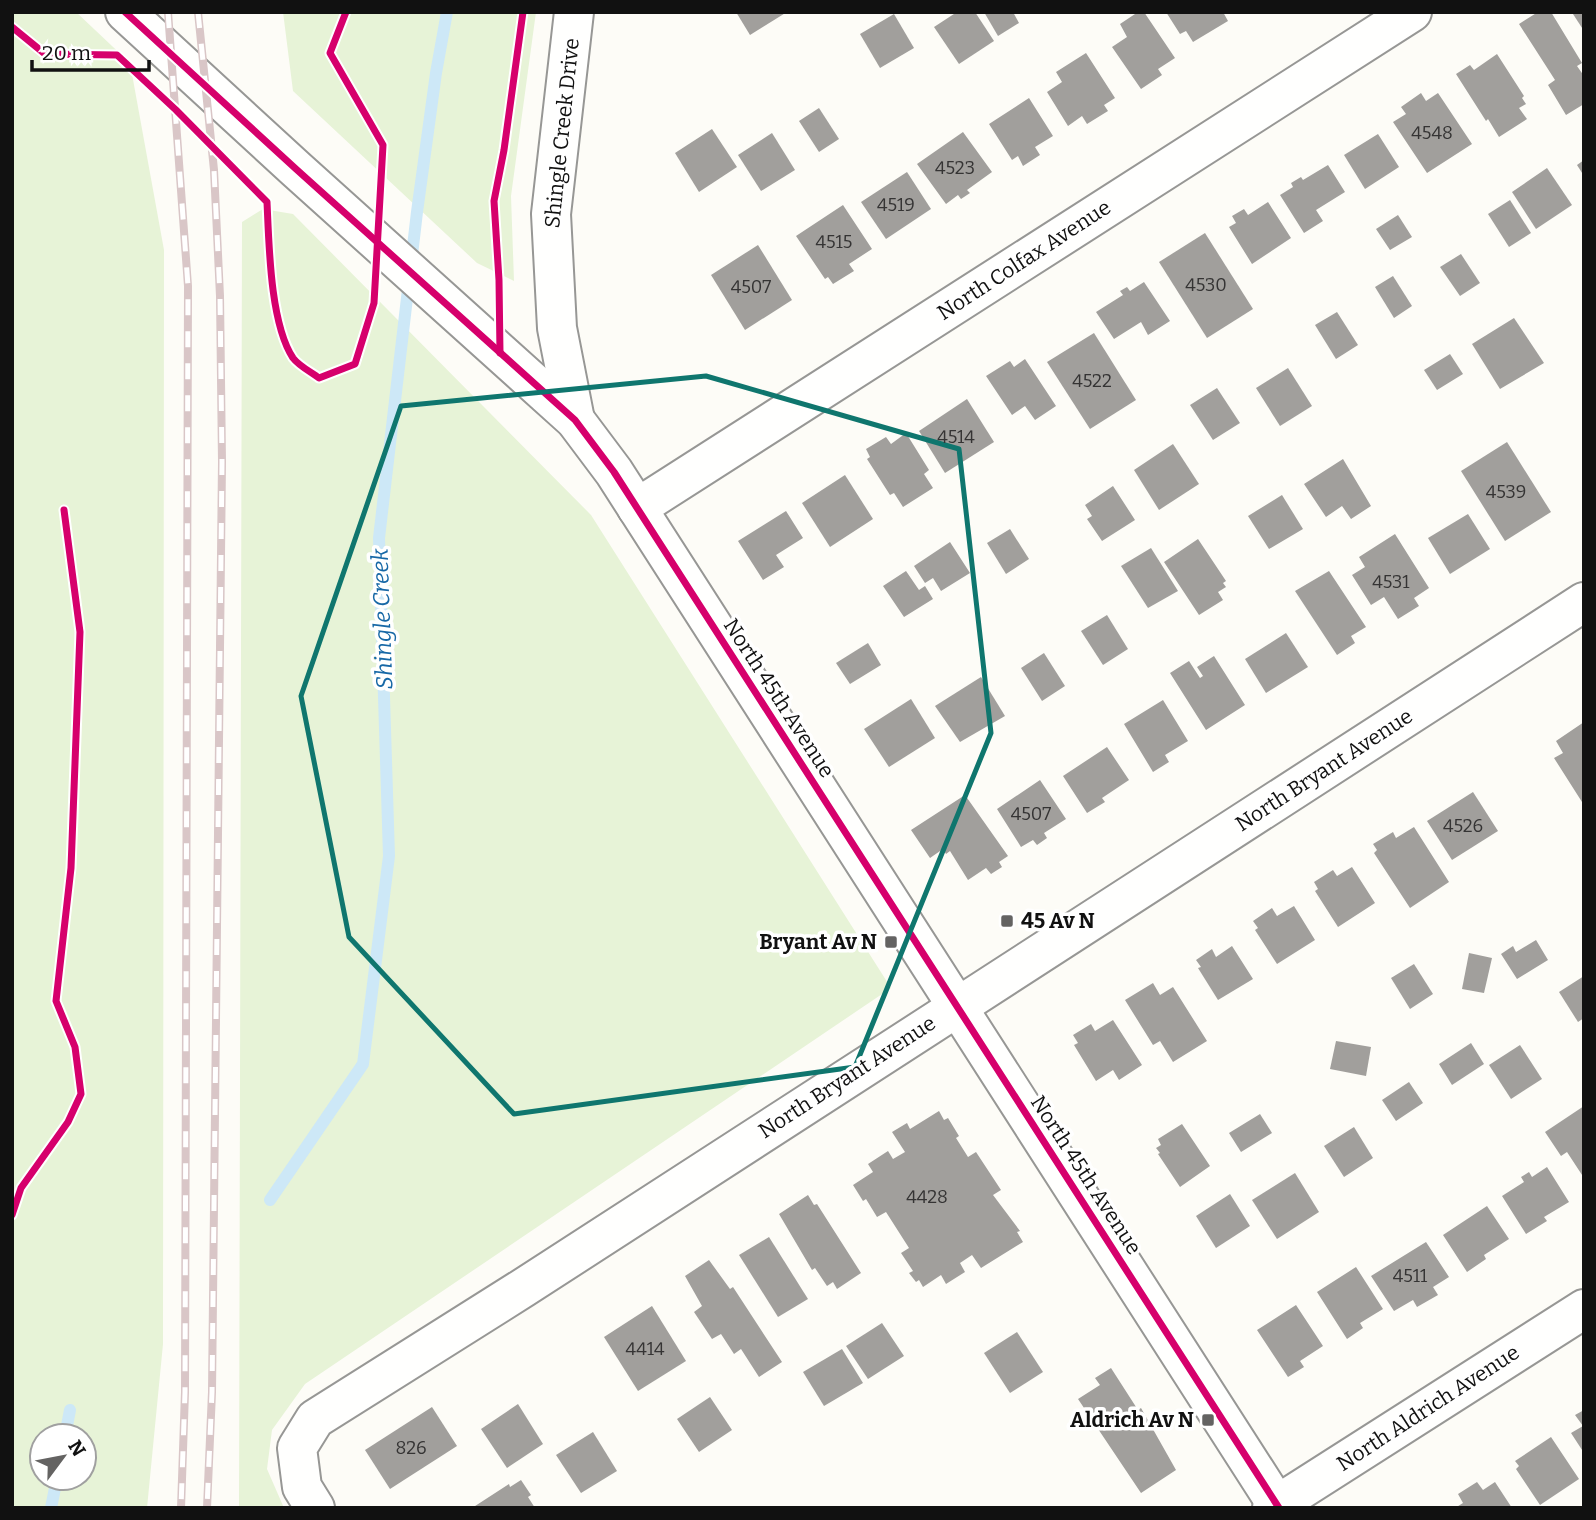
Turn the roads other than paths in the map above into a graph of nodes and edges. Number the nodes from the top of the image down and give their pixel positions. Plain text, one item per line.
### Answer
1 (125, 12) edge
2 (574, 12) edge
3 (1412, 12) edge
4 (575, 420) junction
5 (637, 508) junction
6 (1584, 602) edge
7 (956, 1007) junction
8 (1584, 1309) edge
9 (1276, 1507) edge
10 (314, 1508) edge

1 - 4 street, North 45th Avenue
2 - 4 street, Shingle Creek Drive
3 - 5 street, North Colfax Avenue
4 - 5 street, North 45th Avenue
5 - 7 street, North 45th Avenue
6 - 7 street, North Bryant Avenue
7 - 9 street, North 45th Avenue
7 - 10 street, North Bryant Avenue
8 - 9 street, North Aldrich Avenue

